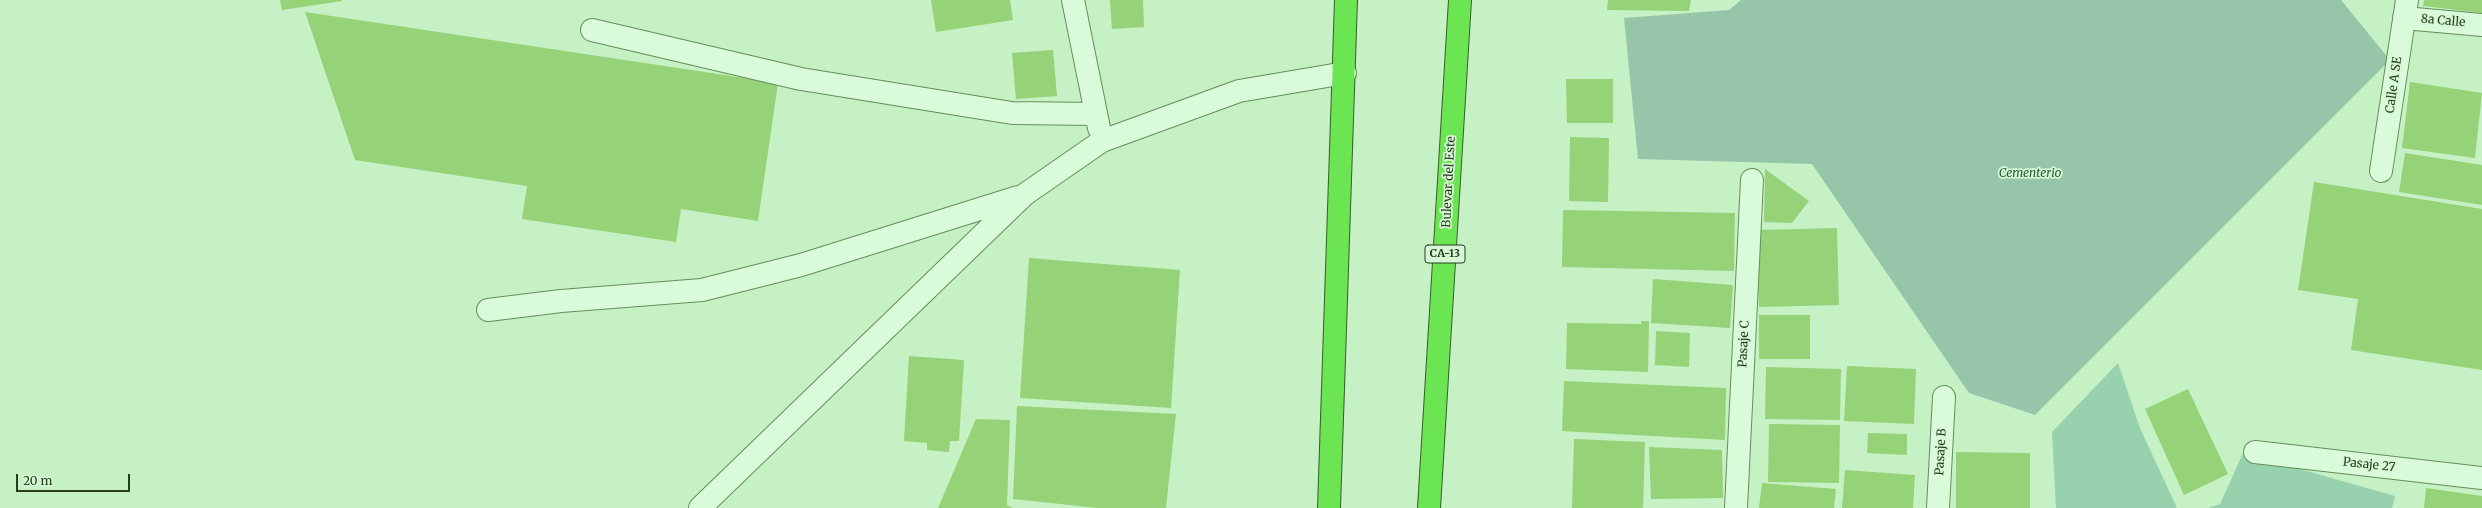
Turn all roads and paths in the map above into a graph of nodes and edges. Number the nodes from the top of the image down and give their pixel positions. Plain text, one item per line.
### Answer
1 (1073, 0) edge
2 (1346, 0) edge
3 (1460, 0) edge
4 (2406, 9) edge
5 (2482, 24) edge
6 (592, 30) dead end
7 (1345, 73) junction
8 (1096, 114) junction
9 (1102, 141) junction
10 (2381, 171) dead end
11 (1752, 180) dead end
12 (1024, 195) junction
13 (488, 310) dead end
14 (1944, 397) dead end
15 (2255, 452) dead end
16 (2482, 478) edge
17 (700, 508) edge
18 (1329, 508) edge
19 (1429, 508) edge
20 (1736, 508) edge
21 (1938, 508) edge

1 - 8 street
2 - 7 highway
3 - 19 highway, Bulevar del Este / CA-13
4 - 5 street, 8a Calle
4 - 10 street, Calle A SE
6 - 8 street
7 - 9 street
7 - 18 highway
8 - 9 street
9 - 12 street
11 - 20 street, Pasaje C
12 - 13 street
12 - 17 street
14 - 21 street, Pasaje B
15 - 16 street, Pasaje 27

